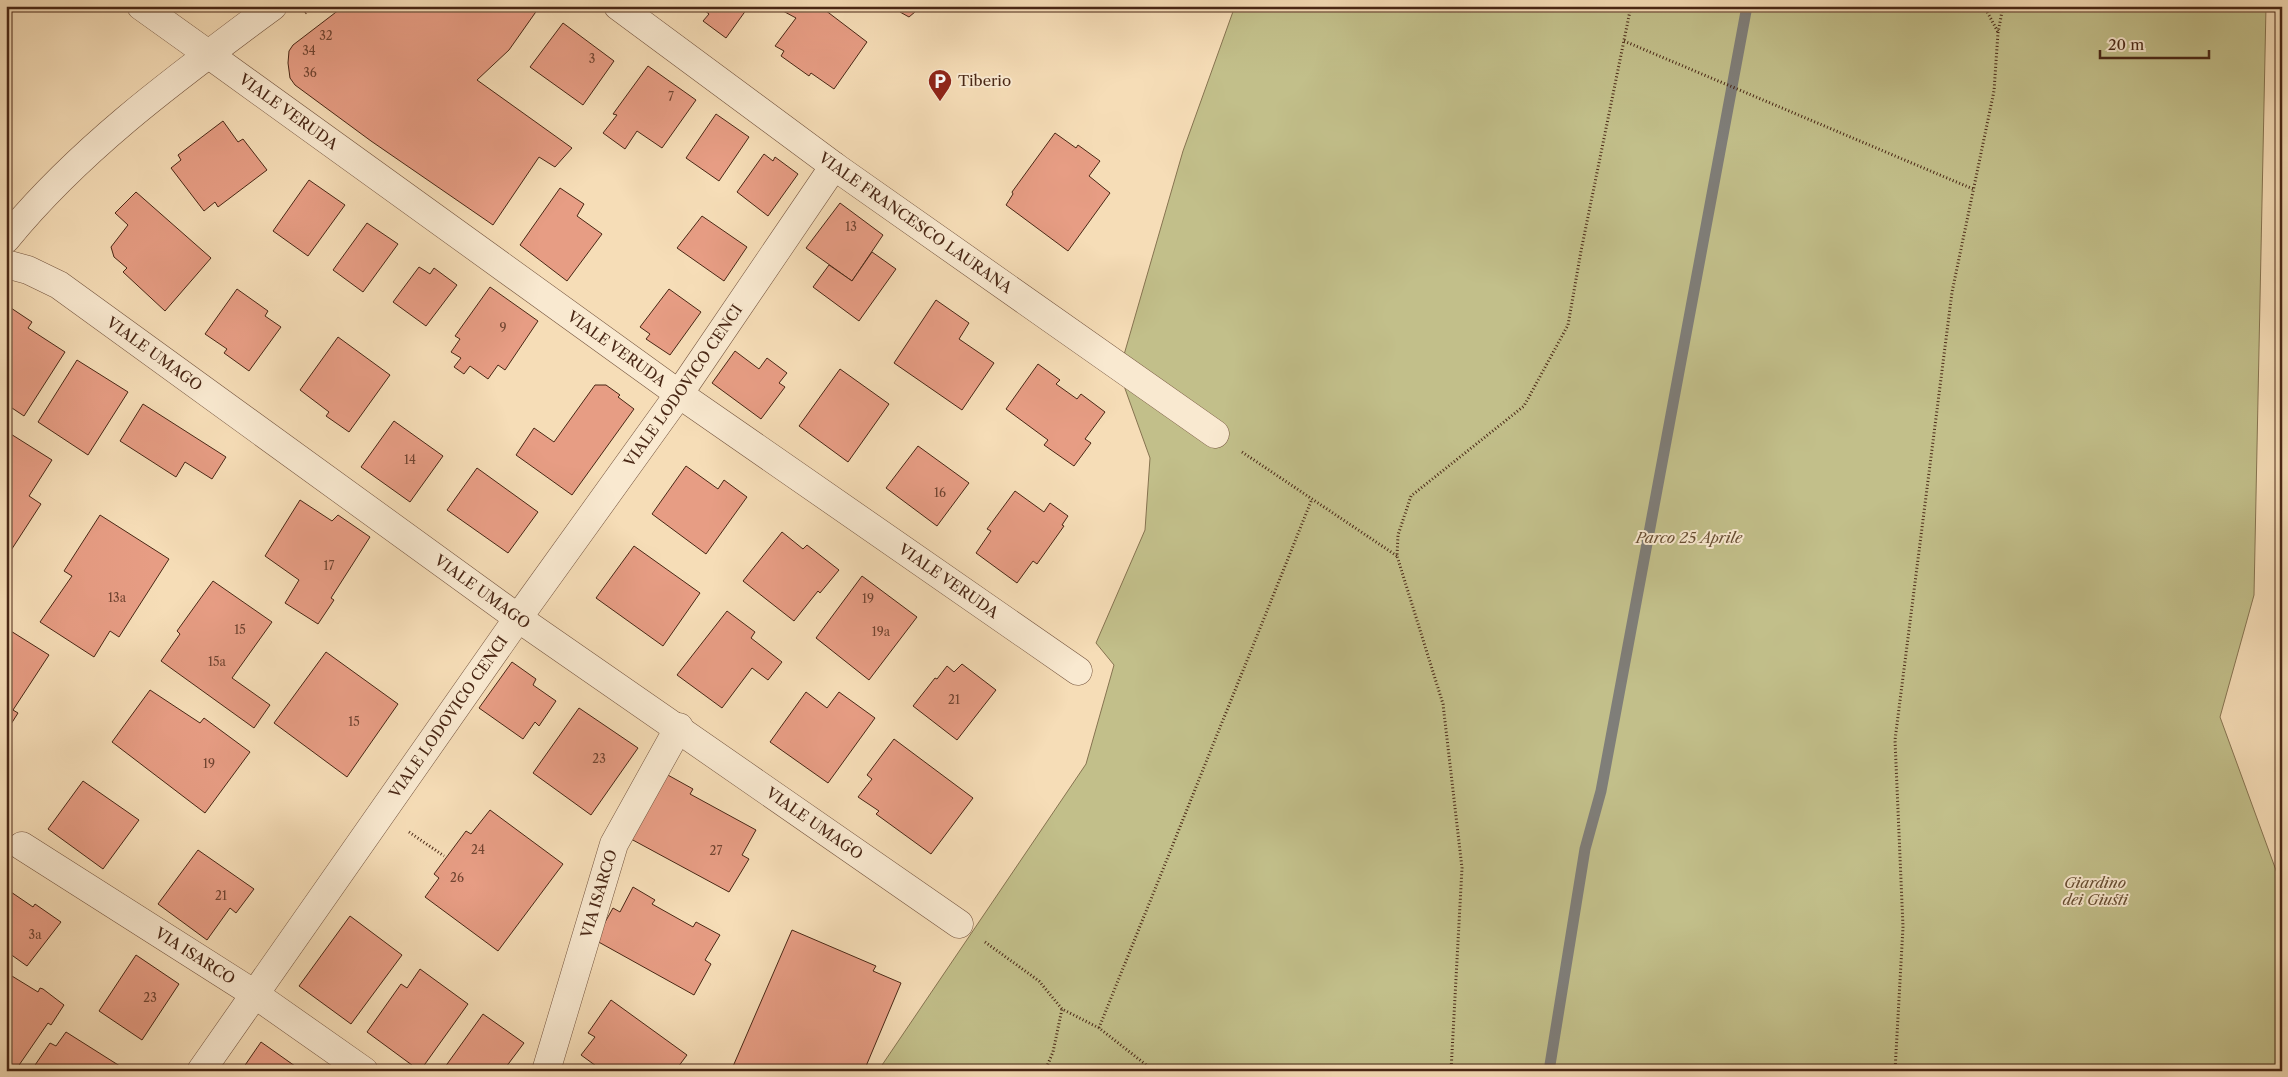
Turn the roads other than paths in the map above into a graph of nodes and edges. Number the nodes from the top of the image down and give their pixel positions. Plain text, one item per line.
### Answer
1 (141, 6) edge
2 (273, 6) edge
3 (618, 6) edge
4 (208, 54) junction
5 (834, 166) junction
6 (18, 213) edge
7 (6, 239) edge
8 (6, 264) edge
9 (679, 394) junction
10 (1215, 434) road end
11 (518, 618) junction
12 (1078, 671) dead end
13 (679, 727) junction
14 (22, 846) dead end
15 (959, 924) road end
16 (253, 994) junction
17 (201, 1071) edge
18 (364, 1071) edge
19 (546, 1071) edge

1 - 4 street, VIALE VERUDA
2 - 4 street
3 - 5 street, VIALE FRANCESCO LAURANA
4 - 6 street
4 - 9 street, VIALE VERUDA
5 - 9 street, VIALE LODOVICO CENCI
5 - 10 street, VIALE FRANCESCO LAURANA
6 - 7 street
8 - 11 street, VIALE UMAGO
9 - 11 street, VIALE LODOVICO CENCI
9 - 12 street, VIALE VERUDA
11 - 13 street, VIALE UMAGO
11 - 16 street, VIALE LODOVICO CENCI
13 - 15 street, VIALE UMAGO
13 - 19 street, VIA ISARCO
14 - 16 street, VIA ISARCO
16 - 17 street, VIALE LODOVICO CENCI
16 - 18 street, VIA ISARCO

